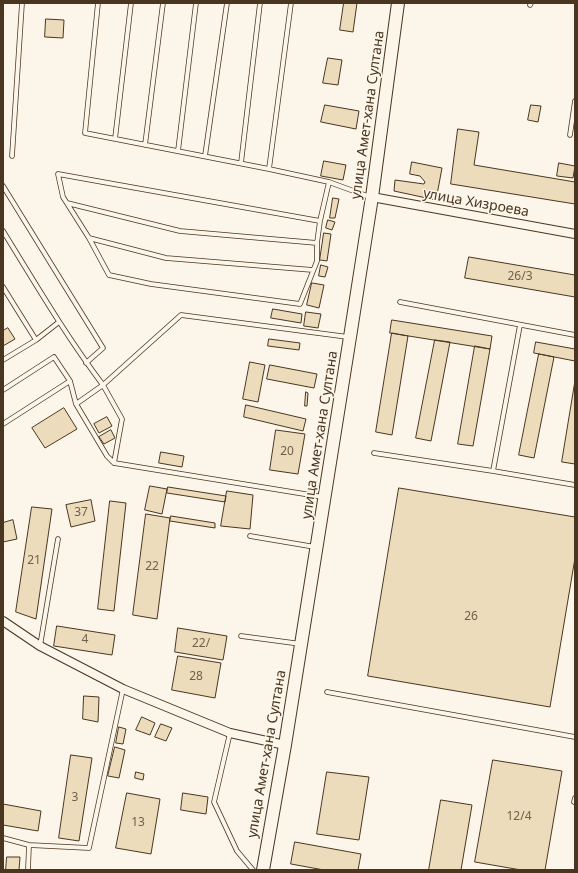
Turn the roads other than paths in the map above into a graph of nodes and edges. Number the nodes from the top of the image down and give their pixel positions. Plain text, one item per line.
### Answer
1 (22, 3) edge
2 (98, 3) edge
3 (130, 3) edge
4 (162, 3) edge
5 (196, 3) edge
6 (227, 3) edge
7 (260, 3) edge
8 (291, 3) edge
9 (398, 3) edge
10 (575, 101) edge
11 (570, 135) dead end
12 (115, 139) junction
13 (145, 145) junction
14 (178, 151) junction
15 (12, 156) dead end
16 (205, 156) junction
17 (240, 163) junction
18 (269, 169) junction
19 (329, 182) junction
20 (3, 186) edge
21 (372, 197) junction
22 (67, 203) junction
23 (320, 221) junction
24 (3, 231) edge
25 (575, 234) edge
26 (89, 238) junction
27 (317, 243) junction
28 (313, 270) junction
29 (3, 287) edge
30 (400, 302) dead end
31 (59, 322) junction
32 (520, 325) junction
33 (575, 335) edge
34 (350, 337) junction
35 (36, 340) junction
36 (3, 360) edge
37 (86, 363) junction
38 (70, 381) junction
39 (103, 385) junction
40 (3, 390) edge
41 (76, 404) junction
42 (3, 424) edge
43 (374, 453) dead end
44 (114, 463) junction
45 (493, 471) junction
46 (575, 485) edge
47 (325, 498) junction
48 (250, 536) dead end
49 (58, 539) dead end
50 (317, 547) junction
51 (3, 621) edge
52 (241, 636) dead end
53 (301, 644) junction
54 (40, 646) junction
55 (123, 689) junction
56 (327, 692) dead end
57 (230, 733) junction
58 (575, 738) edge
59 (285, 745) junction
60 (3, 838) edge
61 (29, 845) junction
62 (28, 870) edge
63 (253, 870) edge
64 (263, 870) edge

1 - 15 lane
2 - 12 lane
3 - 12 lane
4 - 13 lane
5 - 14 lane
6 - 16 lane
7 - 17 lane
8 - 18 lane
9 - 21 main road, улица Амет-хана Султана
10 - 11 lane
12 - 13 lane
13 - 14 lane
14 - 16 lane
16 - 17 lane
17 - 18 lane
18 - 19 lane
19 - 21 lane
19 - 23 lane
20 - 37 lane
21 - 25 street, улица Хизроева
21 - 34 main road, улица Амет-хана Султана
22 - 23 lane
22 - 26 lane
22 - 27 lane
23 - 27 lane
24 - 31 lane
26 - 28 lane
26 - 28 lane
27 - 28 lane
29 - 35 lane
30 - 32 lane
31 - 35 lane
31 - 37 lane
32 - 33 lane
32 - 45 lane
34 - 39 lane
34 - 47 main road, улица Амет-хана Султана
35 - 36 lane
37 - 39 lane
38 - 40 lane
38 - 41 lane
38 - 42 lane
39 - 41 lane
39 - 44 lane
41 - 44 lane
43 - 45 lane
44 - 47 lane
45 - 46 lane
47 - 50 main road, улица Амет-хана Султана
48 - 50 lane
49 - 54 lane
50 - 53 main road, улица Амет-хана Султана
51 - 54 street
52 - 53 lane
53 - 59 main road, улица Амет-хана Султана
54 - 55 street
55 - 57 street
55 - 61 lane
56 - 58 lane
57 - 59 street
57 - 63 lane
59 - 64 main road, улица Амет-хана Султана
60 - 61 lane
61 - 62 lane

